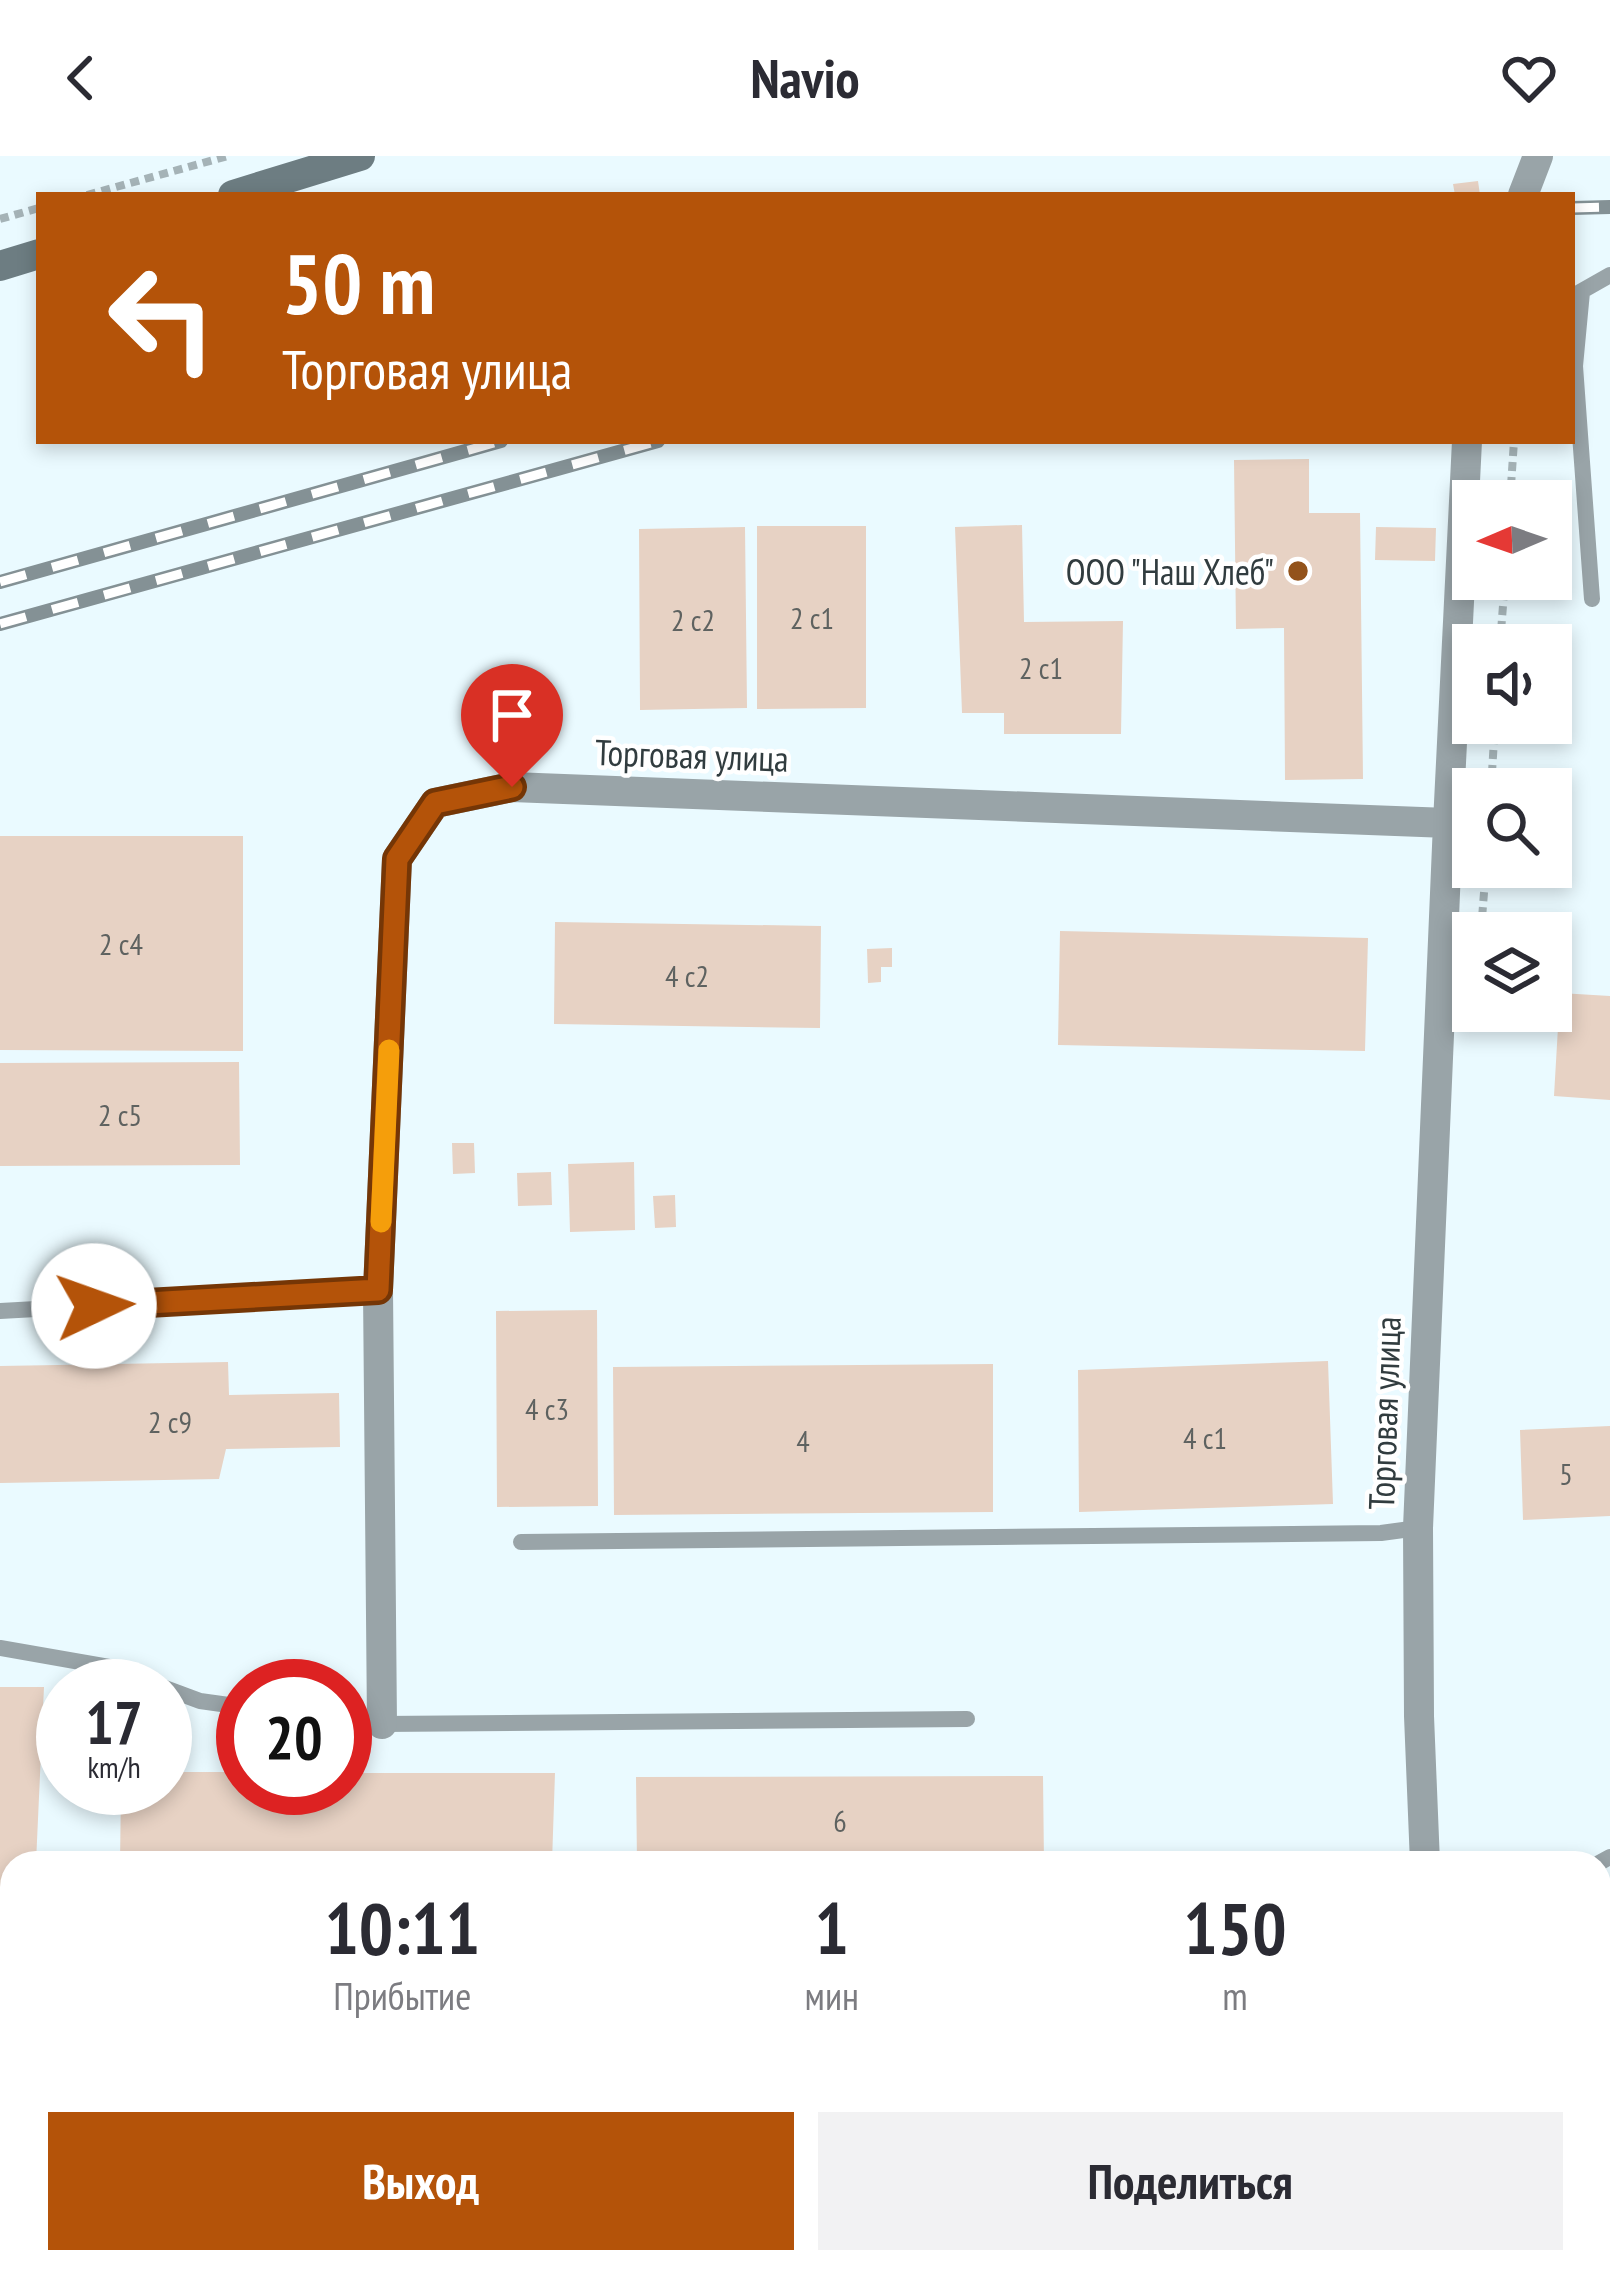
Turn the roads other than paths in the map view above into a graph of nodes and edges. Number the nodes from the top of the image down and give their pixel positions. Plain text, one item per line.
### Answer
1 (360, 156) edge
2 (1538, 156) edge
3 (243, 192) edge
4 (1523, 192) edge
5 (36, 255) edge
6 (0, 266) edge
7 (1610, 275) edge
8 (1577, 294) edge
9 (1467, 444) edge
10 (1592, 599) dead end
11 (1448, 823) junction
12 (378, 1290) junction
13 (0, 1311) edge
14 (1418, 1528) junction
15 (521, 1542) dead end
16 (0, 1648) edge
17 (63, 1659) edge
18 (967, 1719) dead end
19 (372, 1723) edge
20 (382, 1724) junction
21 (1425, 1851) edge

1 - 3 street
2 - 4 street
5 - 6 street
7 - 8 lane
8 - 10 lane
9 - 11 street, Торговая улица
11 - 12 street, Торговая улица
11 - 14 street, Торговая улица
12 - 13 lane
12 - 20 street, Торговая улица
14 - 15 lane
14 - 21 street, Торговая улица
16 - 17 lane
18 - 20 lane
19 - 20 lane

